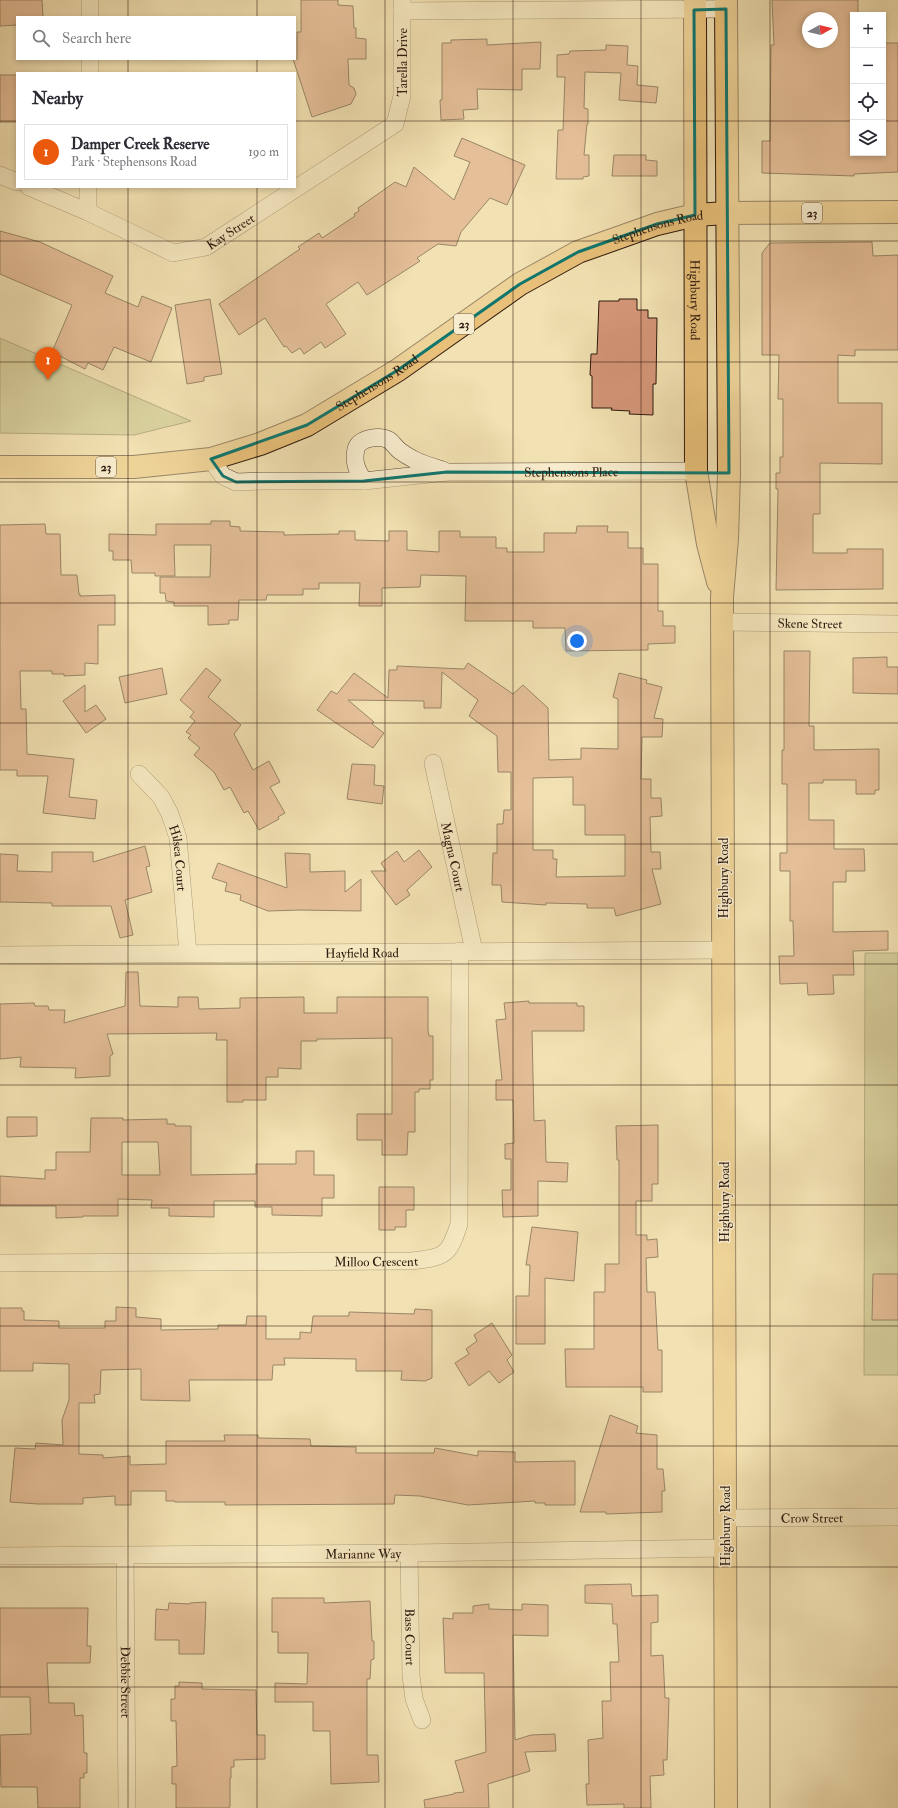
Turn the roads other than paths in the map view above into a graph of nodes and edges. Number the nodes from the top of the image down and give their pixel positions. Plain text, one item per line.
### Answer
1 (90, 0) edge
2 (402, 5) edge
3 (695, 5) edge
4 (726, 5) edge
5 (90, 16) edge
6 (90, 60) edge
7 (90, 72) edge
8 (395, 124) joint
9 (0, 175) edge
10 (16, 182) edge
11 (31, 188) edge
12 (88, 188) edge
13 (88, 212) junction
14 (898, 212) edge
15 (727, 213) junction
16 (695, 215) junction
17 (211, 459) junction
18 (0, 467) edge
19 (696, 471) junction
20 (447, 472) junction
21 (729, 473) junction
22 (364, 481) junction
23 (722, 597) junction
24 (723, 622) junction
25 (898, 624) edge
26 (433, 763) dead end
27 (139, 774) dead end
28 (723, 950) junction
29 (467, 951) junction
30 (188, 953) junction
31 (0, 955) edge
32 (0, 1263) edge
33 (898, 1517) edge
34 (725, 1518) junction
35 (725, 1548) junction
36 (409, 1553) junction
37 (125, 1555) junction
38 (0, 1556) edge
39 (422, 1720) dead end
40 (127, 1808) edge
41 (726, 1808) edge

1 - 5 street
2 - 3 street
2 - 8 street, Tarella Drive
3 - 4 street
3 - 16 main road, Highbury Road
4 - 15 main road, Highbury Road
6 - 7 street
8 - 13 street, Kay Street
9 - 10 street
11 - 13 street, Kay Street
12 - 13 street
14 - 15 main road, 23
15 - 16 main road, Stephensons Road / 23
15 - 21 main road, Highbury Road
16 - 17 main road, Stephensons Road / 23
16 - 19 main road, Highbury Road
17 - 18 main road, Stephensons Road / 23
17 - 22 street, Stephensons Place
19 - 20 street, Stephensons Place
19 - 21 main road
19 - 23 main road, Highbury Road
20 - 22 street, Stephensons Place
20 - 22 street, Stephensons Place
21 - 23 main road, Highbury Road
23 - 24 main road, Highbury Road
24 - 25 street, Skene Street
24 - 28 main road, Highbury Road
26 - 29 street, Magna Court
27 - 30 street, Hilsea Court
28 - 29 street, Hayfield Road
28 - 34 main road, Highbury Road
29 - 30 street, Hayfield Road
29 - 32 street, Milloo Crescent
30 - 31 street, Hayfield Road
33 - 34 street, Crow Street
34 - 35 main road, Highbury Road
35 - 36 street, Marianne Way
35 - 41 main road, Highbury Road
36 - 37 street, Marianne Way
36 - 39 street, Bass Court
37 - 38 street, Marianne Way
37 - 40 street, Debbie Street

